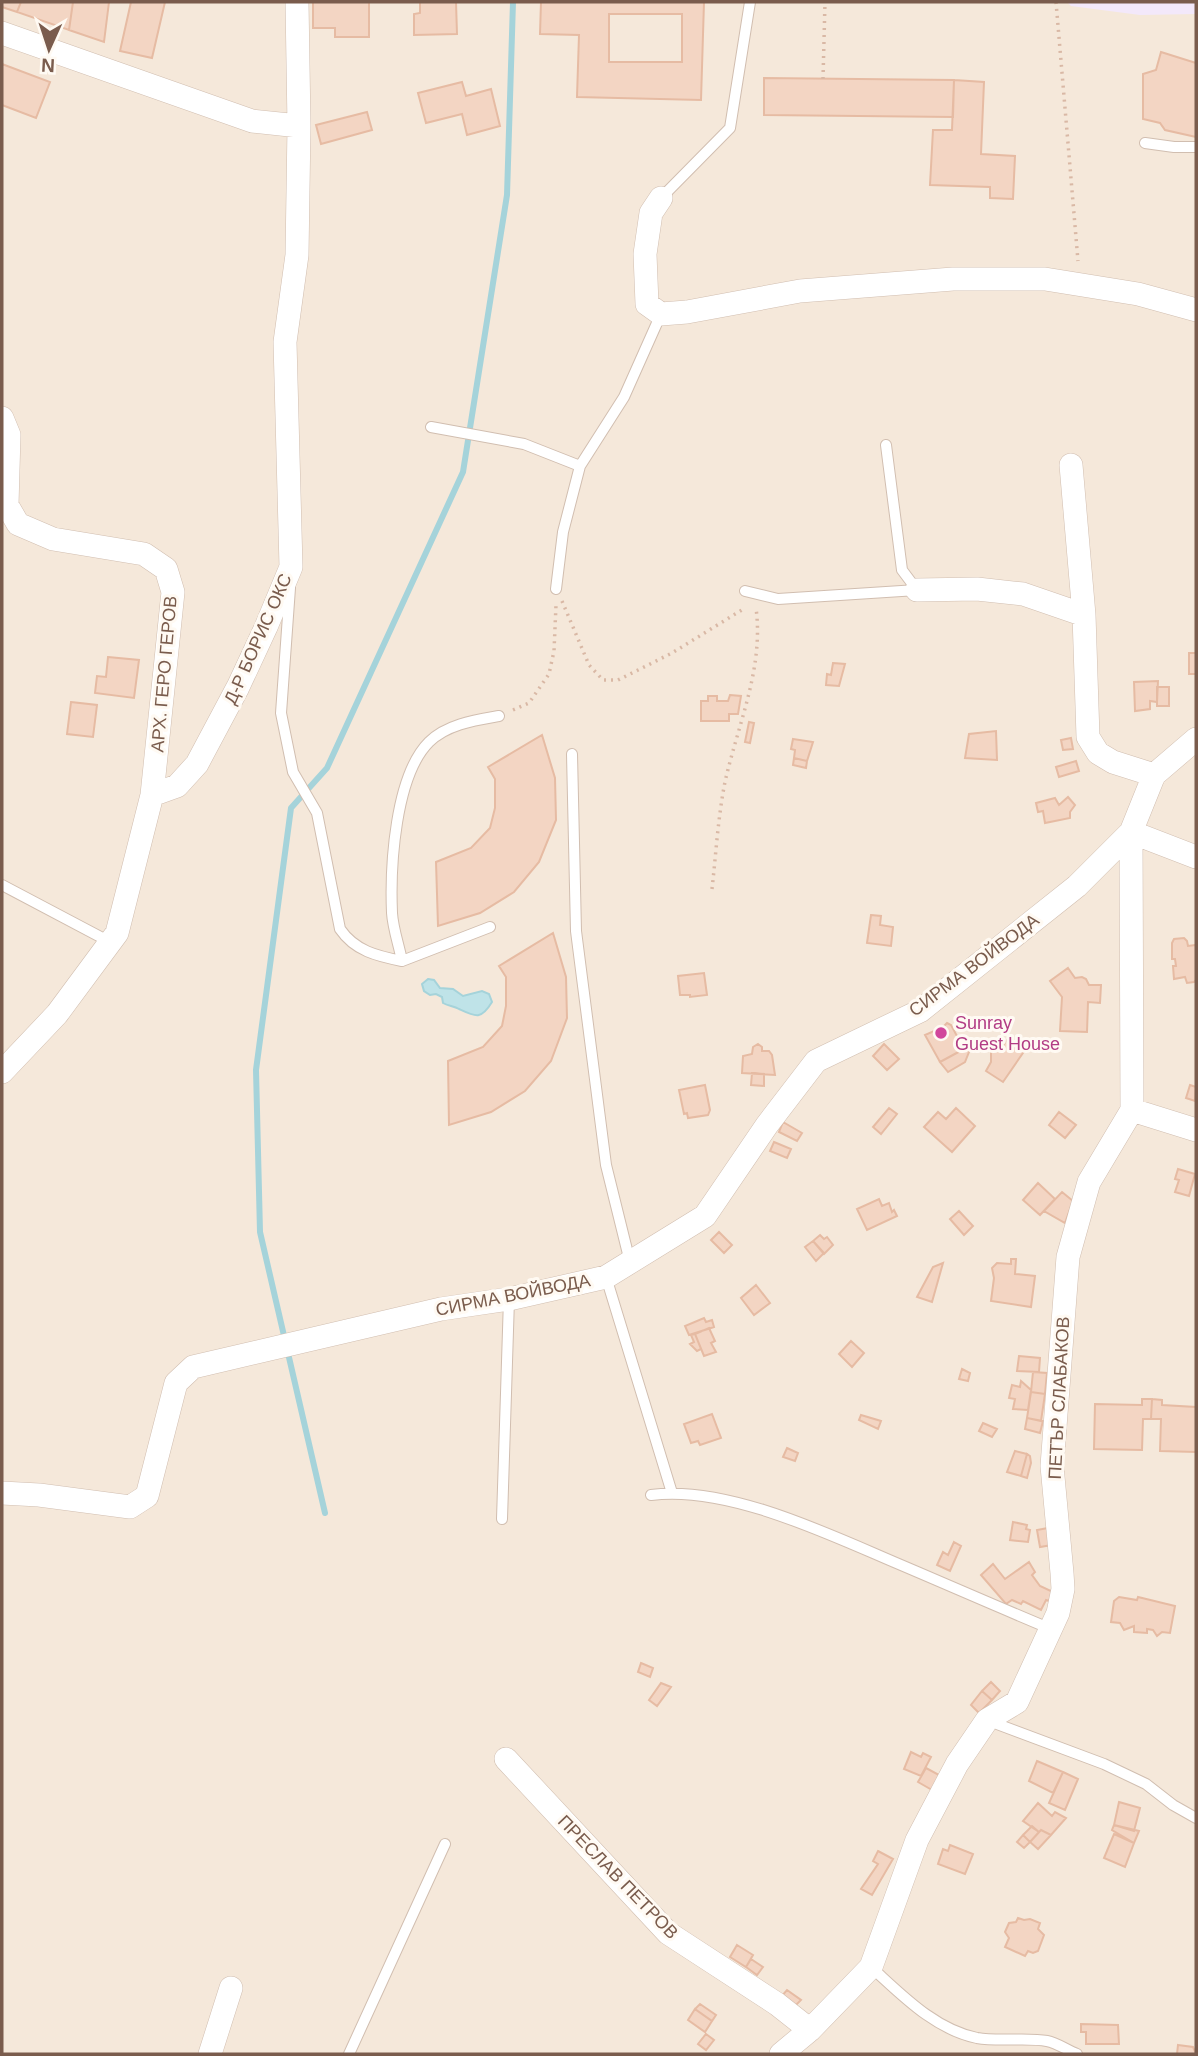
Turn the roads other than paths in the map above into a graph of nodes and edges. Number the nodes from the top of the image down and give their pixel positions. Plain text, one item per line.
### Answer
1 (297, 2) edge
2 (750, 2) edge
3 (2, 33) edge
4 (299, 126) junction
5 (1145, 143) dead end
6 (1196, 148) edge
7 (661, 198) joint
8 (1196, 310) edge
9 (662, 314) junction
10 (2, 418) edge
11 (431, 427) dead end
12 (886, 446) dead end
13 (580, 466) junction
14 (1071, 466) dead end
15 (291, 567) junction
16 (556, 589) road end
17 (917, 590) junction
18 (745, 591) dead end
19 (1084, 615) junction
20 (499, 716) road end
21 (1196, 739) edge
22 (572, 754) dead end
23 (1154, 775) junction
24 (152, 795) junction
25 (1131, 832) junction
26 (1196, 857) edge
27 (2, 885) edge
28 (490, 926) dead end
29 (110, 942) junction
30 (402, 961) junction
31 (2, 1072) edge
32 (1132, 1110) junction
33 (1196, 1130) edge
34 (631, 1262) junction
35 (606, 1277) junction
36 (509, 1299) junction
37 (2, 1493) edge
38 (672, 1493) junction
39 (651, 1495) dead end
40 (502, 1519) dead end
41 (1051, 1629) junction
42 (987, 1720) junction
43 (506, 1759) dead end
44 (1196, 1818) edge
45 (445, 1844) dead end
46 (871, 1967) junction
47 (231, 1988) dead end
48 (810, 2030) junction
49 (210, 2054) edge
50 (349, 2054) edge
51 (781, 2054) edge
52 (1077, 2054) edge

1 - 4 street, Д-Р БОРИС ОКС
2 - 7 lane
3 - 4 street
4 - 15 street, Д-Р БОРИС ОКС
5 - 6 lane
7 - 9 street
8 - 9 street
9 - 13 lane
10 - 24 street, АРХ. ГЕРО ГЕРОВ
11 - 13 lane
12 - 17 lane
13 - 16 lane
14 - 19 street
15 - 24 street, Д-Р БОРИС ОКС
15 - 30 lane
17 - 18 lane
17 - 19 street
19 - 23 street
20 - 30 lane
21 - 23 street, СИРМА ВОЙВОДА
22 - 34 lane
23 - 25 street, СИРМА ВОЙВОДА
24 - 29 street
25 - 26 street
25 - 32 street
25 - 34 street, СИРМА ВОЙВОДА
27 - 29 lane
28 - 30 lane
29 - 31 street
32 - 33 street
32 - 41 street, ПЕТЪР СЛАБАКОВ
34 - 35 street, СИРМА ВОЙВОДА
35 - 36 street, СИРМА ВОЙВОДА
35 - 38 lane
36 - 37 street, СИРМА ВОЙВОДА
36 - 40 lane
38 - 39 lane
38 - 41 lane
41 - 42 street, ПЕТЪР СЛАБАКОВ
42 - 44 lane
42 - 46 street, ПЕТЪР СЛАБАКОВ
43 - 48 street, ПРЕСЛАВ ПЕТРОВ
45 - 50 lane
46 - 48 street, ПЕТЪР СЛАБАКОВ
46 - 52 lane
47 - 49 street
48 - 51 street, ПЕТЪР СЛАБАКОВ

